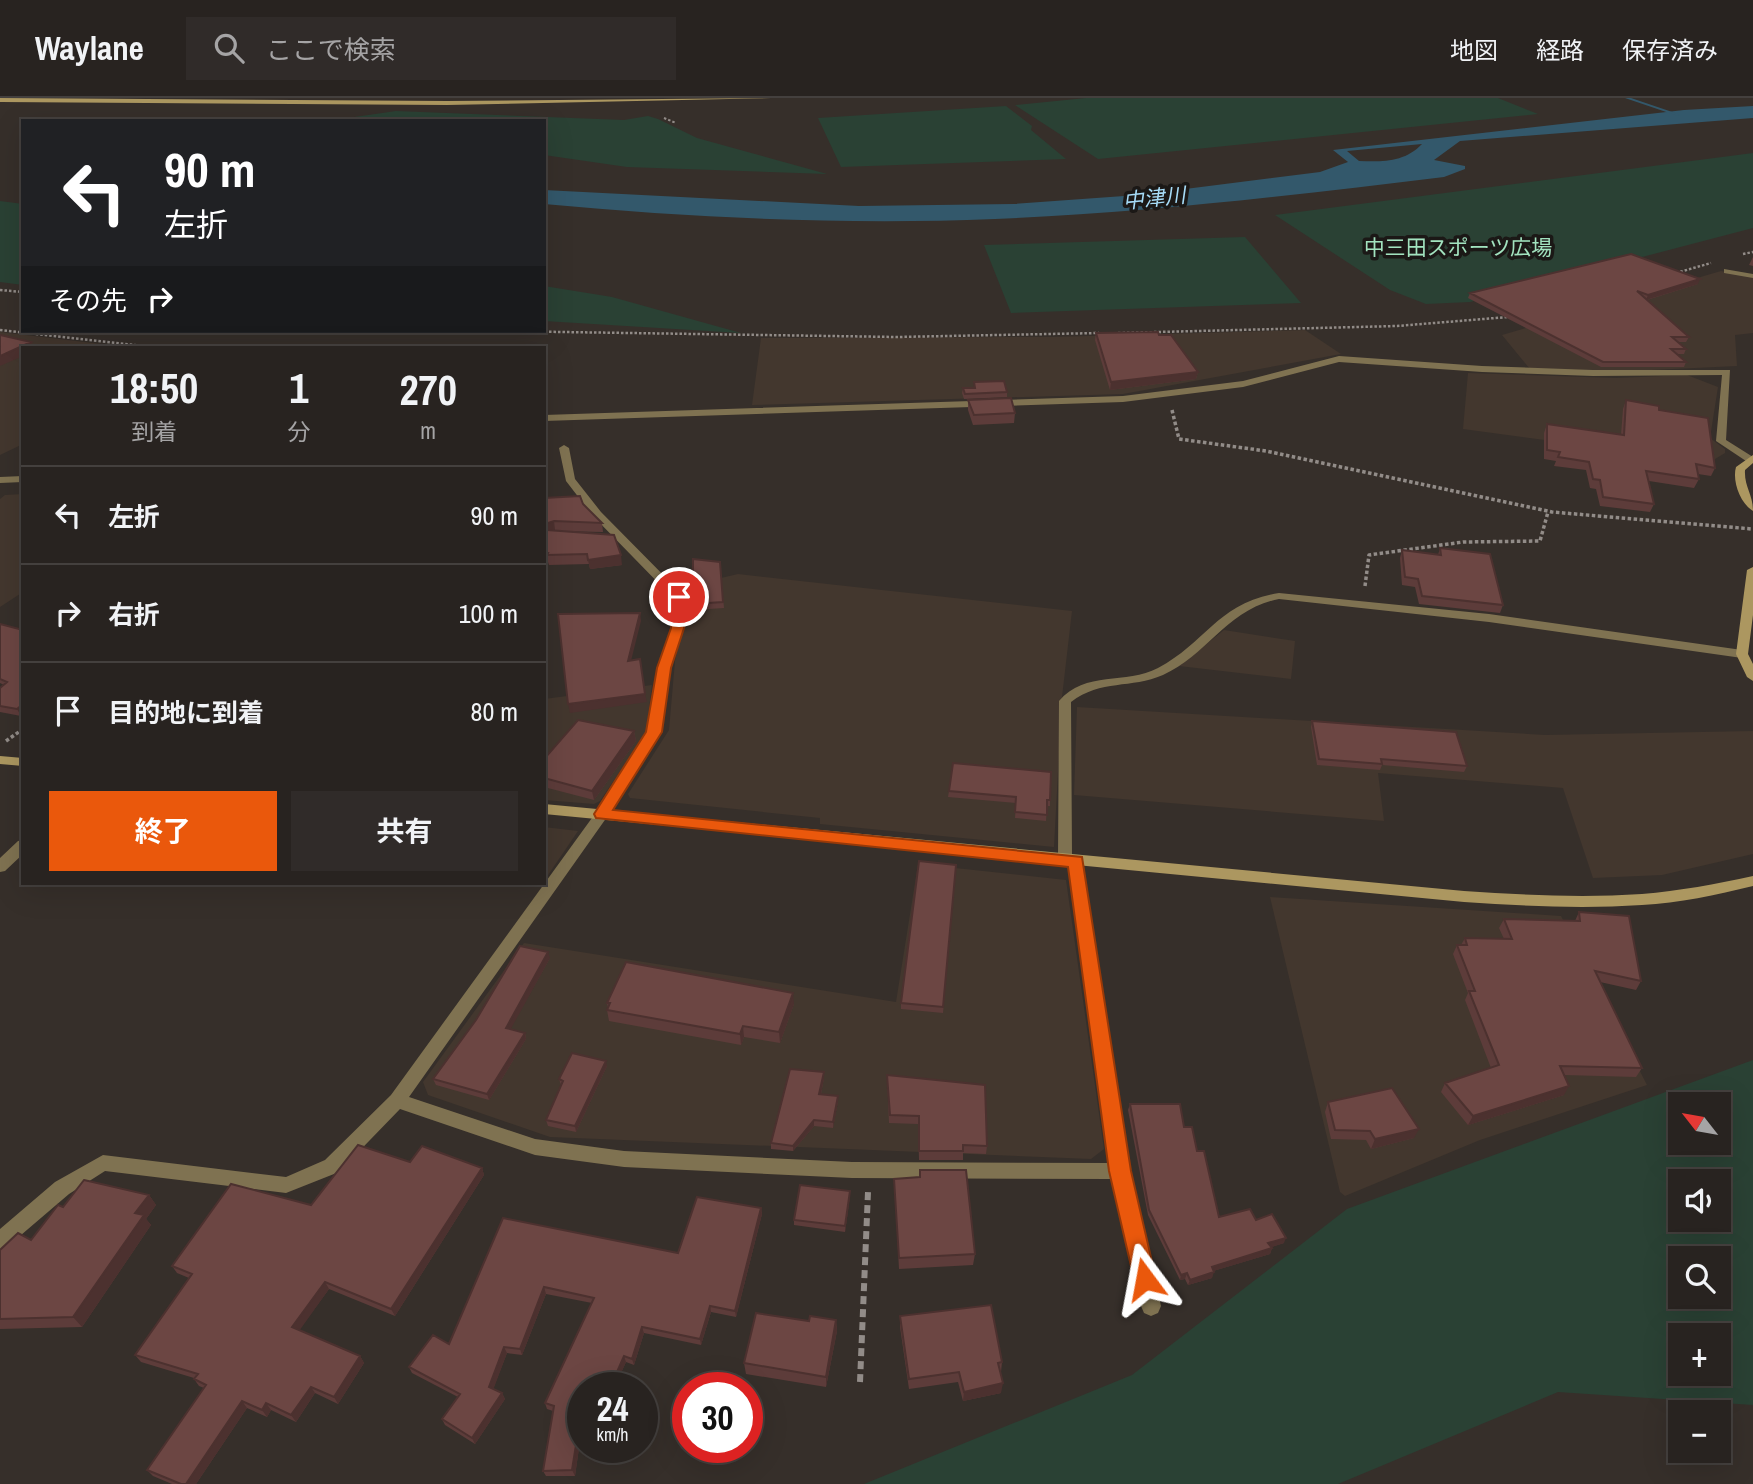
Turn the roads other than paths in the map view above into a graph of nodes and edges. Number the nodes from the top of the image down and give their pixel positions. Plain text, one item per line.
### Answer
1 (349, 98) edge
2 (754, 98) edge
3 (768, 98) edge
4 (0, 100) edge
5 (142, 100) edge
6 (450, 100) edge
7 (342, 103) junction
8 (1727, 271) dead end
9 (1753, 276) edge
10 (546, 418) edge
11 (564, 448) dead end
12 (1752, 458) edge
13 (21, 479) edge
14 (0, 480) edge
15 (1753, 508) edge
16 (597, 538) edge
17 (624, 539) junction
18 (1753, 570) edge
19 (1742, 654) junction
20 (1753, 677) edge
21 (0, 760) edge
22 (21, 762) edge
23 (546, 809) edge
24 (602, 814) junction
25 (21, 847) edge
26 (1076, 862) junction
27 (0, 867) edge
28 (1753, 881) edge
29 (397, 1100) junction
30 (1120, 1171) junction
31 (0, 1241) edge
32 (1151, 1306) dead end

1 - 7 street
2 - 3 street
2 - 6 street
4 - 5 street
5 - 7 street
6 - 7 street
8 - 9 street
10 - 12 street
11 - 17 street
12 - 15 street
13 - 14 street
16 - 17 street
17 - 24 street
18 - 19 street
19 - 20 street
19 - 26 street
21 - 22 street
23 - 24 street
24 - 26 street
24 - 29 street
25 - 27 street
26 - 28 street
26 - 30 street
29 - 30 street
29 - 31 street
30 - 32 street

